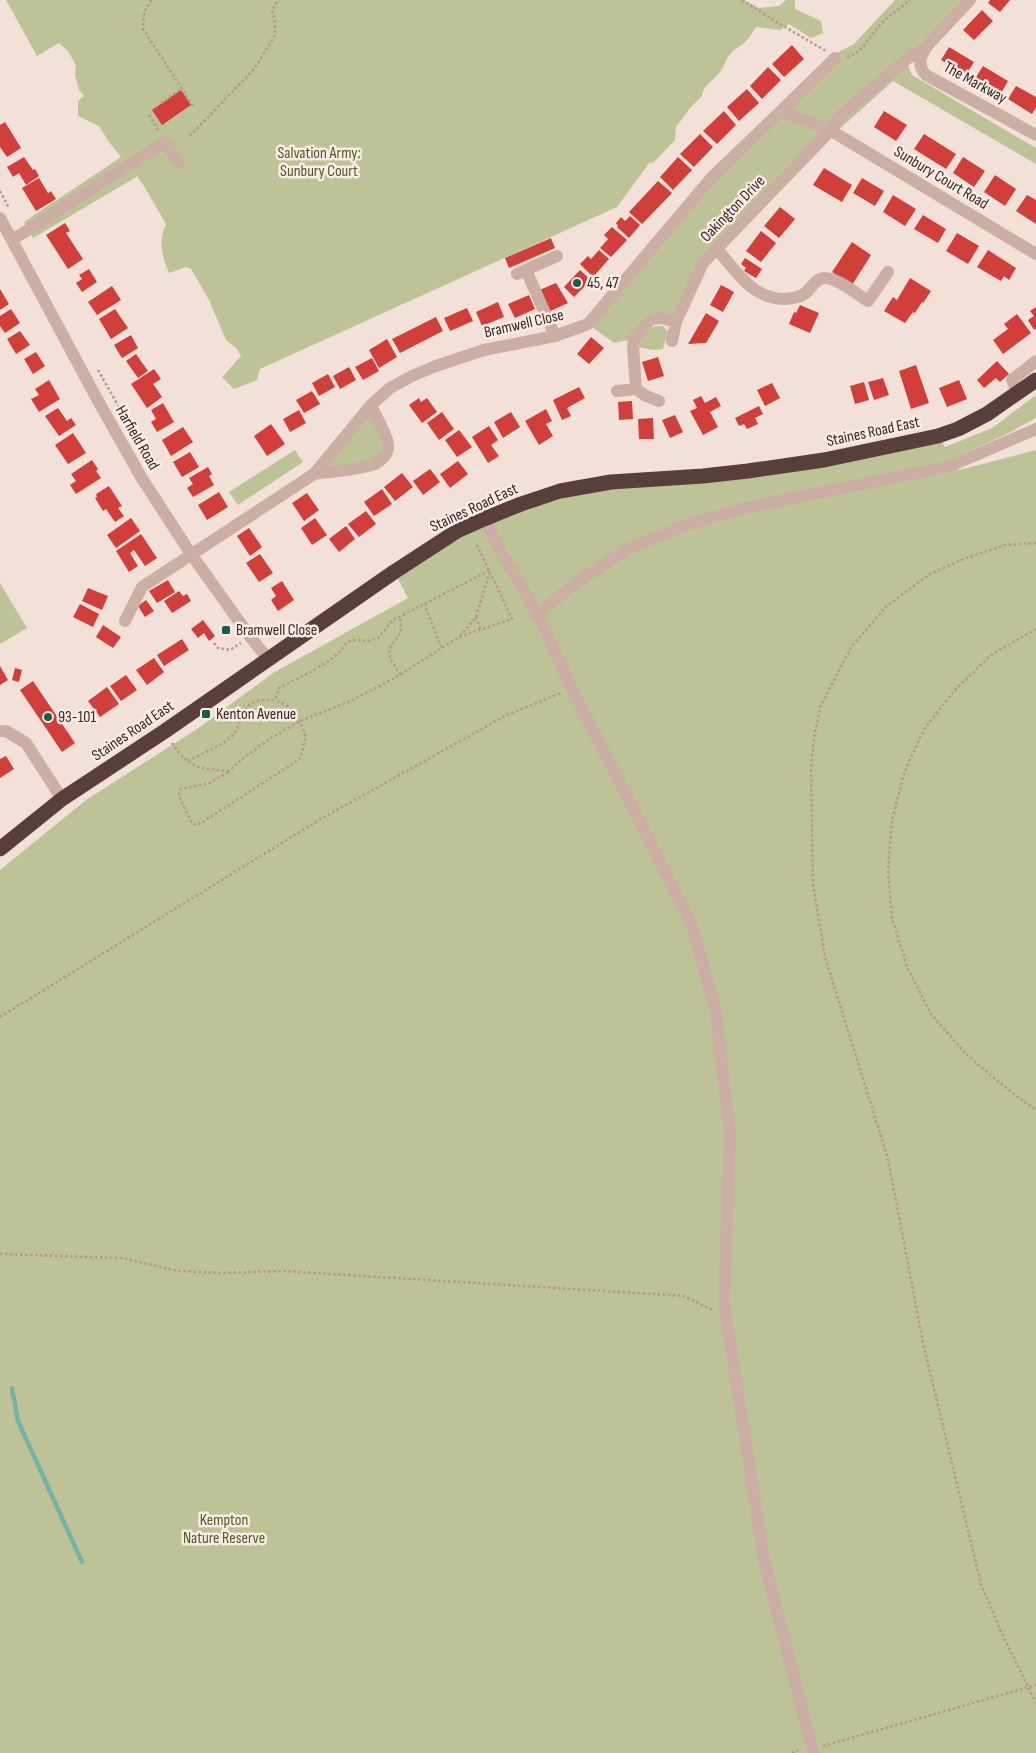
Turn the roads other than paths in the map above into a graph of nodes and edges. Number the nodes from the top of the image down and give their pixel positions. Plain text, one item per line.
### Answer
1 (970, 0) edge
2 (927, 46) junction
3 (835, 58) road end
4 (781, 111) junction
5 (830, 131) junction
6 (1036, 135) edge
7 (179, 163) dead end
8 (0, 218) edge
9 (12, 240) junction
10 (659, 240) joint
11 (717, 249) junction
12 (1036, 254) edge
13 (557, 256) dead end
14 (888, 272) dead end
15 (676, 322) junction
16 (555, 336) junction
17 (672, 341) dead end
18 (1036, 361) edge
19 (1036, 380) edge
20 (636, 389) junction
21 (617, 391) dead end
22 (1018, 394) junction
23 (659, 401) dead end
24 (371, 405) junction
25 (1036, 429) edge
26 (314, 474) junction
27 (484, 519) junction
28 (191, 554) junction
29 (537, 614) junction
30 (125, 621) dead end
31 (269, 660) junction
32 (0, 731) edge
33 (62, 799) junction
34 (0, 849) edge
35 (812, 1751) edge

1 - 2 street, Oakington Drive
2 - 5 street, Oakington Drive
2 - 6 street, The Markway
3 - 4 street, Oakington Drive
4 - 5 street
4 - 10 street, Oakington Drive
5 - 11 street, Oakington Drive
5 - 12 street, Sunbury Court Road
7 - 9 street
8 - 9 street, Harfield Road
9 - 28 street, Harfield Road
10 - 16 street, Bramwell Close
11 - 14 street
11 - 15 street, Oakington Drive
13 - 16 street
15 - 17 street, Oakington Drive
15 - 20 street
16 - 24 street, Bramwell Close
18 - 22 street
19 - 22 highway, Staines Road East
20 - 21 street
20 - 23 street
22 - 27 highway, Staines Road East
24 - 26 street, Bramwell Close
24 - 26 street, Bramwell Close
25 - 29 street
26 - 28 street, Bramwell Close
27 - 29 street
27 - 31 highway, Staines Road East
28 - 30 street, Bramwell Close
28 - 31 street, Harfield Road
29 - 35 street
31 - 33 highway, Staines Road East
32 - 33 street
33 - 34 highway, Staines Road East

